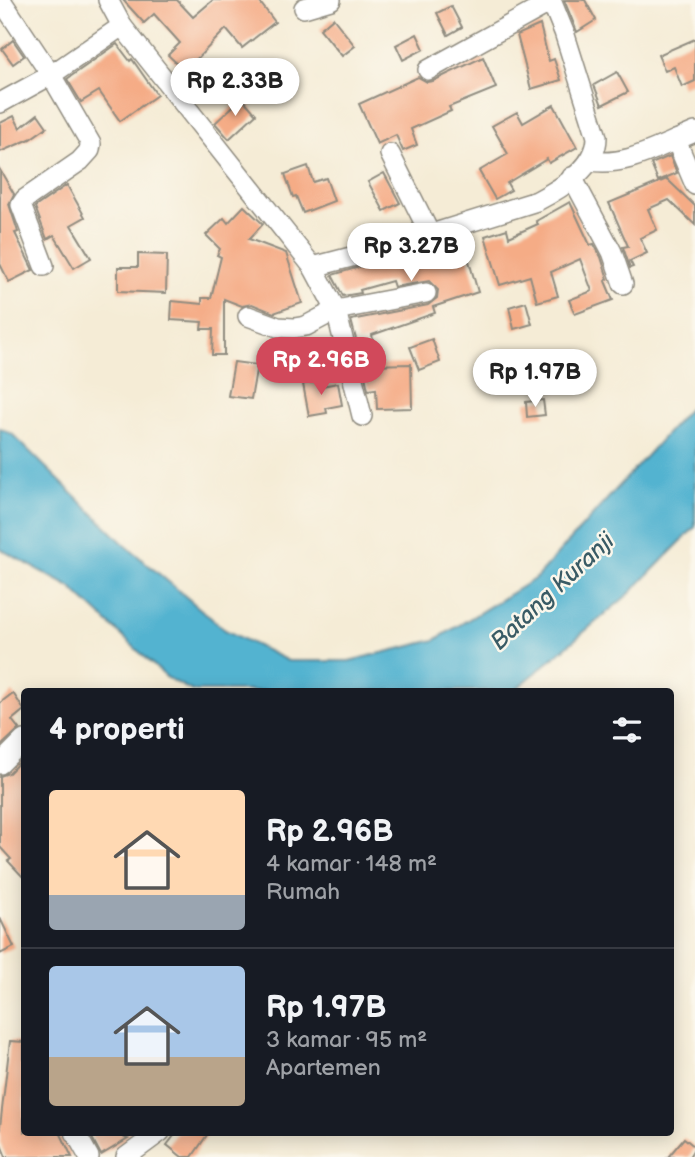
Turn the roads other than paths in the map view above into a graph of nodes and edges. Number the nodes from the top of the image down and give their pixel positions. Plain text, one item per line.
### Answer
1 (1, 0) edge
2 (108, 0) edge
3 (331, 0) edge
4 (551, 1) edge
5 (304, 8) dead end
6 (122, 26) junction
7 (428, 70) dead end
8 (51, 75) junction
9 (0, 103) edge
10 (695, 132) edge
11 (676, 140) junction
12 (390, 154) dead end
13 (590, 161) junction
14 (572, 177) junction
15 (695, 185) edge
16 (429, 234) junction
17 (44, 266) dead end
18 (313, 267) junction
19 (623, 284) dead end
20 (426, 293) dead end
21 (336, 310) junction
22 (248, 316) dead end
23 (362, 416) dead end
24 (21, 743) edge
25 (0, 764) edge
26 (77, 1136) edge
27 (155, 1136) edge
28 (89, 1157) edge
29 (126, 1157) edge

1 - 8 street
2 - 6 street
3 - 5 street
4 - 7 street
4 - 13 street
6 - 8 street
6 - 18 street
8 - 9 street
8 - 17 street
10 - 11 street
11 - 13 street
11 - 15 street
12 - 16 street
13 - 14 street
14 - 16 street
14 - 19 street
16 - 18 street
18 - 21 street
20 - 21 street
21 - 22 street
21 - 23 street
24 - 25 street
26 - 28 street
27 - 29 street

